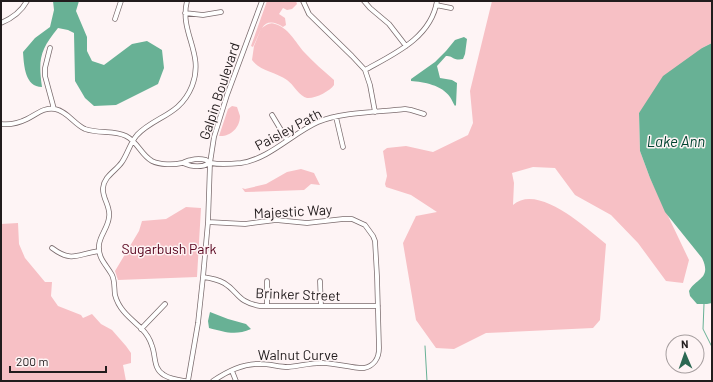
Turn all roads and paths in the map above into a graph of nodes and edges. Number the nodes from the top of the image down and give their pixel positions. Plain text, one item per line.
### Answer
1 (27, 1) edge
2 (121, 1) edge
3 (187, 1) edge
4 (262, 1) edge
5 (303, 1) edge
6 (364, 1) edge
7 (436, 3) edge
8 (451, 8) dead end
9 (221, 12) dead end
10 (185, 13) junction
11 (115, 19) dead end
12 (1, 23) edge
13 (406, 46) junction
14 (50, 48) dead end
15 (365, 70) junction
16 (54, 109) junction
17 (374, 112) junction
18 (424, 114) dead end
19 (272, 115) dead end
20 (336, 117) junction
21 (1, 124) edge
22 (133, 140) junction
23 (287, 140) junction
24 (343, 147) dead end
25 (210, 163) junction
26 (208, 222) junction
27 (52, 248) dead end
28 (99, 251) junction
29 (203, 277) junction
30 (267, 281) dead end
31 (320, 281) dead end
32 (165, 304) dead end
33 (267, 306) junction
34 (321, 306) junction
35 (378, 306) junction
36 (141, 329) junction
37 (232, 371) junction
38 (171, 380) edge
39 (185, 381) edge
40 (188, 381) edge
41 (213, 381) edge
42 (236, 381) edge

1 - 12 street
2 - 11 street
3 - 10 street
4 - 25 street, Galpin Boulevard
5 - 15 street
6 - 13 street
7 - 8 street
7 - 13 street
9 - 10 street
10 - 22 street
13 - 15 street
14 - 16 street
15 - 17 street
16 - 21 street
16 - 22 street
17 - 18 street, Paisley Path
17 - 20 street, Paisley Path
19 - 23 street
20 - 23 street, Paisley Path
20 - 24 street
22 - 25 street, Paisley Path
22 - 28 street
23 - 25 street, Paisley Path
25 - 26 street, Galpin Boulevard
26 - 29 street, Galpin Boulevard
26 - 35 street, Majestic Way
27 - 28 street
28 - 36 street
29 - 33 street, Brinker Street
29 - 40 street, Galpin Boulevard
30 - 33 street
31 - 34 street
32 - 36 street
33 - 34 street, Brinker Street
34 - 35 street, Brinker Street
35 - 37 street, Walnut Curve
36 - 38 street
37 - 41 street, Walnut Curve
37 - 42 street
38 - 39 street

